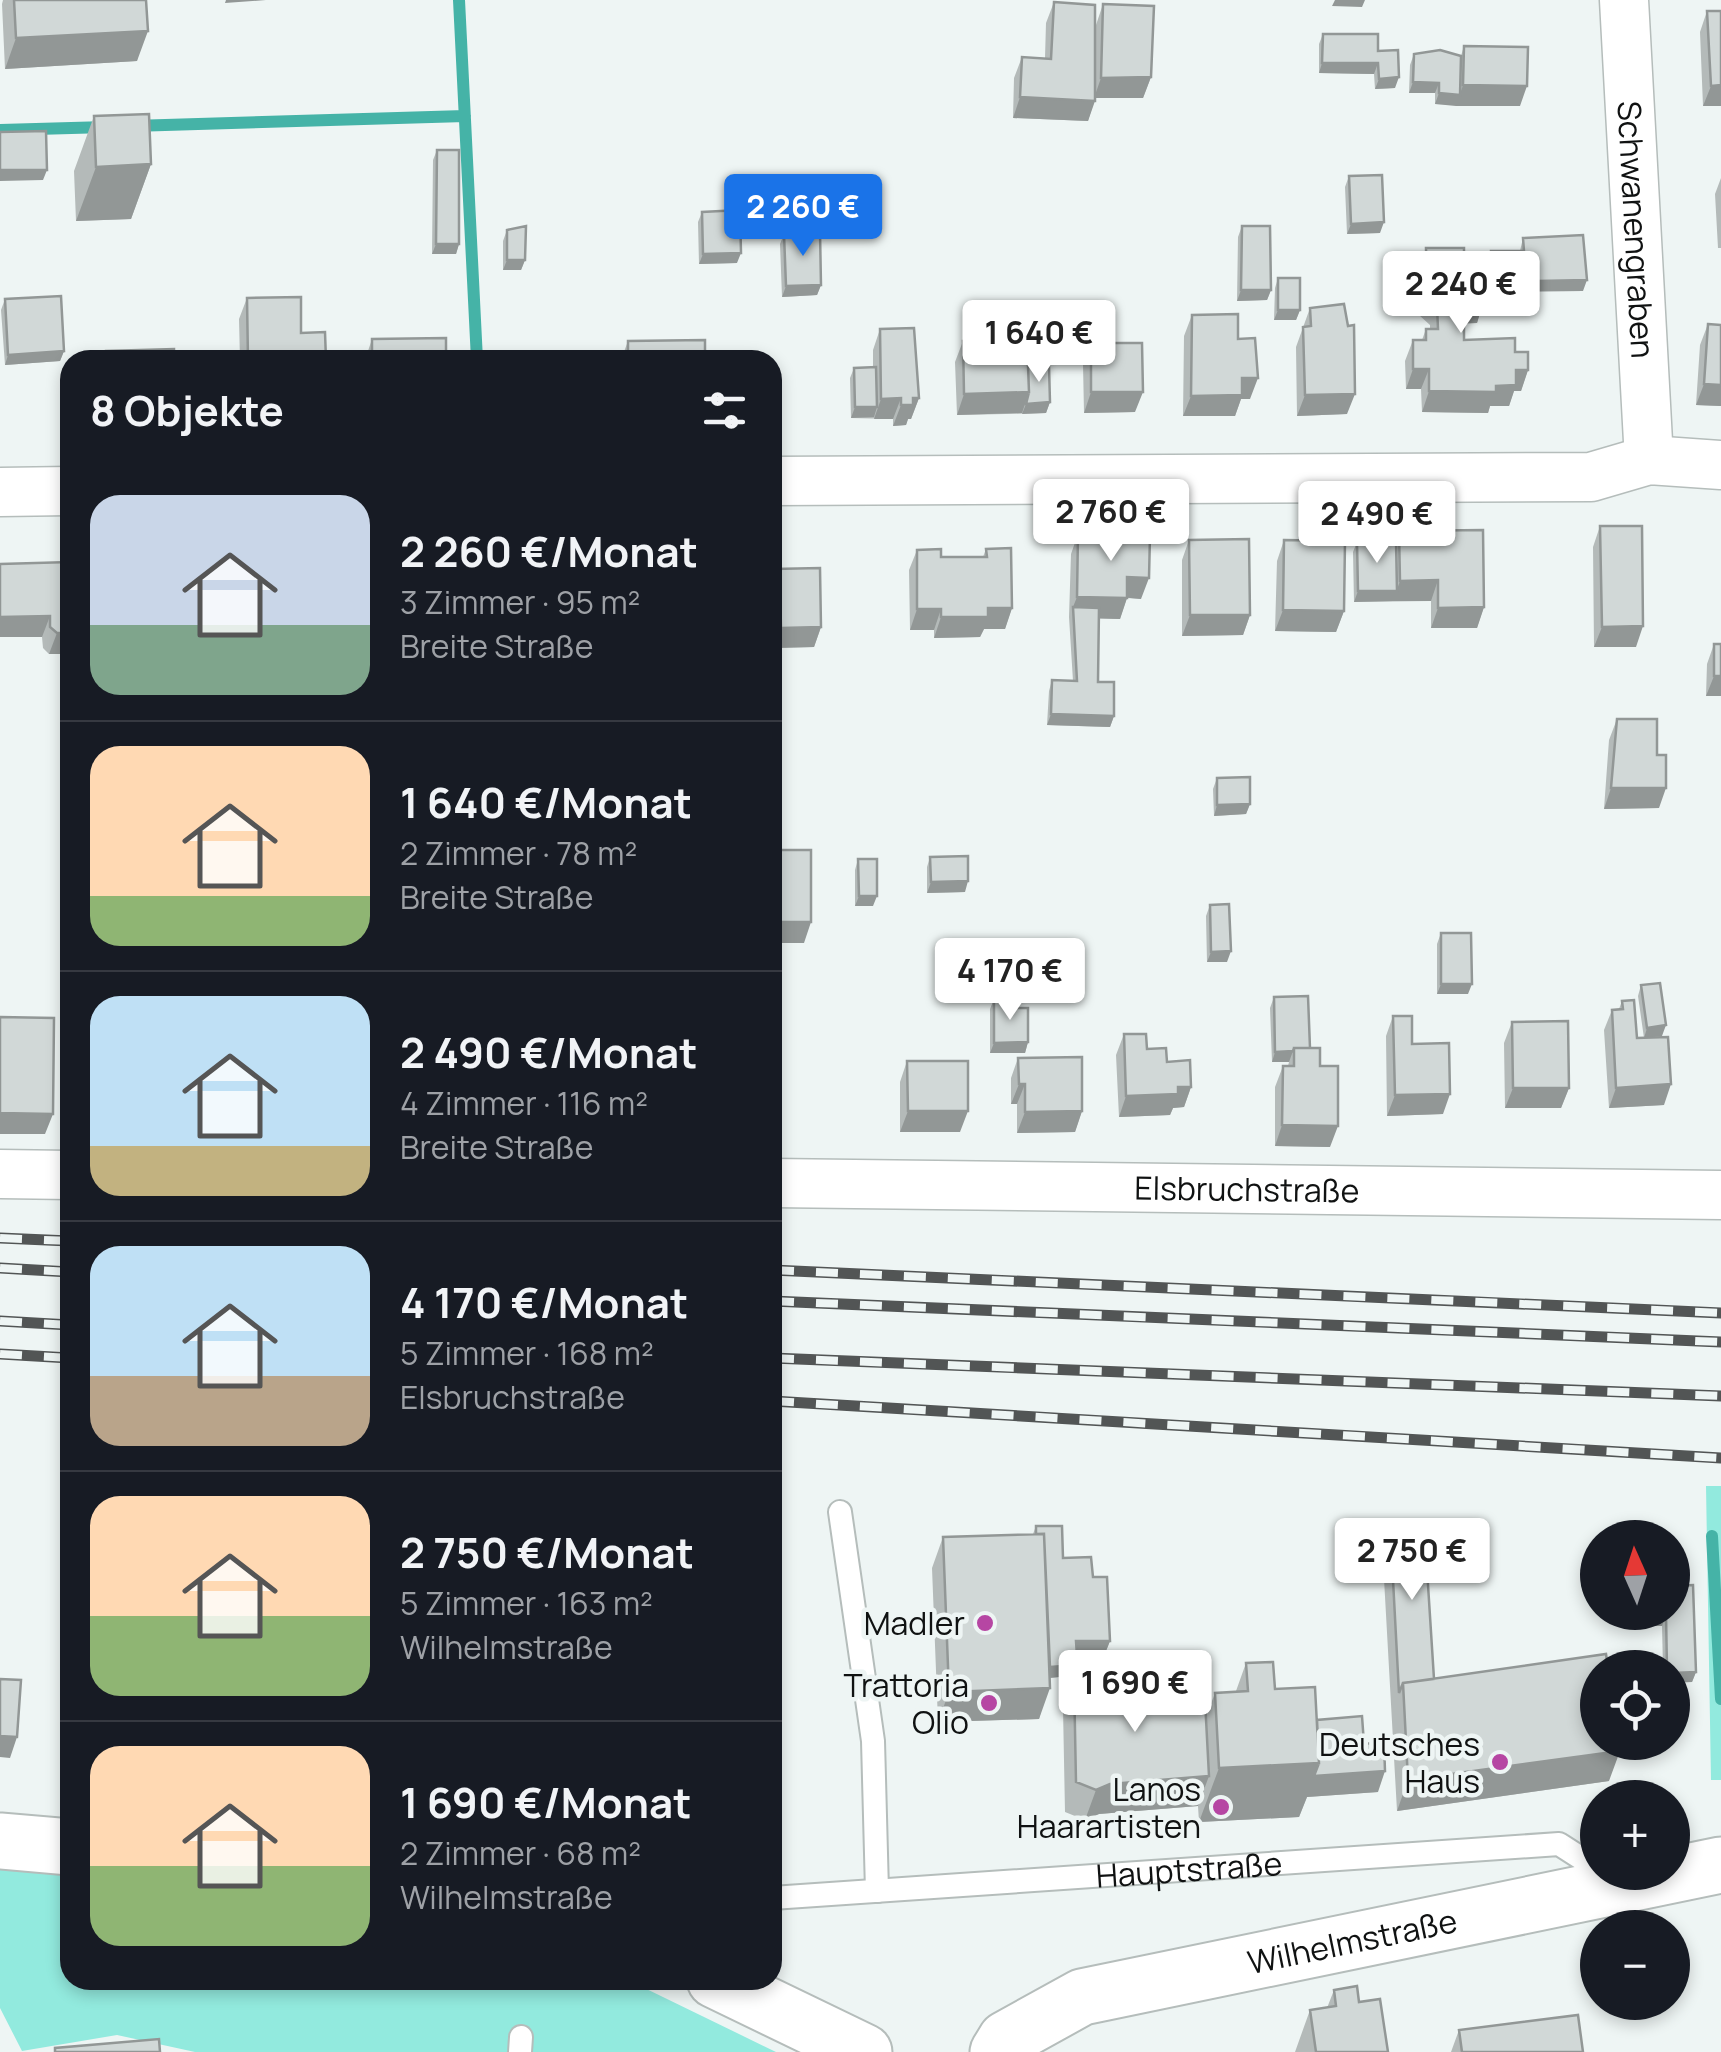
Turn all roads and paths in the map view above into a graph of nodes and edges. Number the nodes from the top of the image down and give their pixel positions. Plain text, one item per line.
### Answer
1 (1624, 0) edge
2 (1649, 460) junction
3 (1721, 466) edge
4 (782, 481) edge
5 (60, 491) edge
6 (0, 492) edge
7 (0, 1174) edge
8 (60, 1175) edge
9 (782, 1183) edge
10 (1721, 1195) edge
11 (840, 1512) dead end
12 (0, 1841) edge
13 (60, 1846) edge
14 (1580, 1858) edge
15 (1721, 1865) edge
16 (1690, 1868) edge
17 (1580, 1881) edge
18 (877, 1890) junction
19 (782, 1897) edge
20 (736, 1990) edge
21 (864, 2052) edge
22 (998, 2052) edge

1 - 2 street, Schwanengraben
2 - 3 street
2 - 4 street
5 - 6 street
7 - 8 street
9 - 10 street, Elsbruchstraße
11 - 18 lane
12 - 13 street
14 - 18 lane, Hauptstraße
15 - 16 street, Wilhelmstraße
17 - 22 street, Wilhelmstraße
18 - 19 lane, Hauptstraße
20 - 21 street

